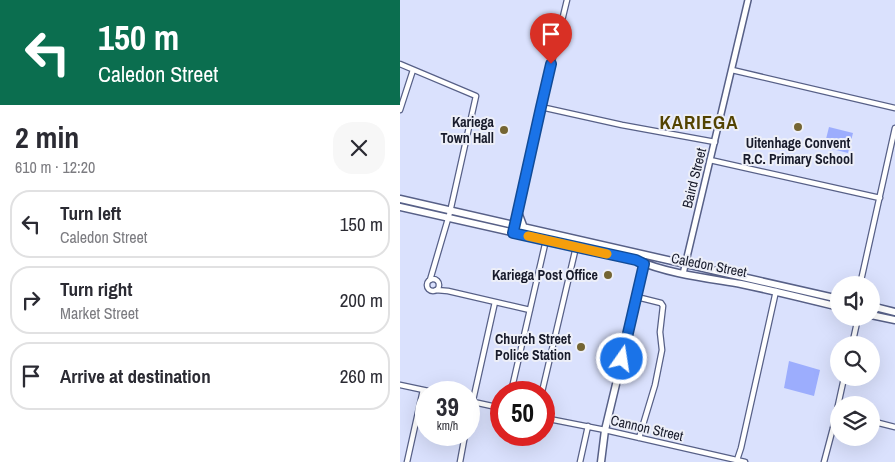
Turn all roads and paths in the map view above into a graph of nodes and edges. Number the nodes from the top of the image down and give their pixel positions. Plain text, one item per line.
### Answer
1 (567, 0) edge
2 (748, 0) edge
3 (400, 64) edge
4 (413, 70) junction
5 (732, 70) junction
6 (541, 107) junction
7 (895, 108) edge
8 (400, 110) edge
9 (895, 128) edge
10 (894, 137) edge
11 (715, 142) junction
12 (710, 160) junction
13 (880, 198) junction
14 (400, 199) edge
15 (400, 207) edge
16 (518, 212) junction
17 (449, 215) junction
18 (524, 228) junction
19 (514, 229) junction
20 (546, 240) junction
21 (576, 247) junction
22 (638, 253) junction
23 (654, 257) junction
24 (644, 264) junction
25 (685, 264) junction
26 (434, 267) junction
27 (683, 274) junction
28 (862, 276) edge
29 (430, 280) junction
30 (438, 282) junction
31 (777, 289) junction
32 (436, 290) junction
33 (448, 291) junction
34 (637, 298) junction
35 (830, 298) edge
36 (495, 302) junction
37 (830, 304) edge
38 (880, 308) edge
39 (530, 310) junction
40 (895, 312) edge
41 (880, 317) edge
42 (895, 320) edge
43 (475, 381) edge
44 (514, 381) edge
45 (545, 381) edge
46 (400, 384) edge
47 (842, 386) edge
48 (415, 388) edge
49 (555, 420) edge
50 (880, 423) edge
51 (415, 426) edge
52 (588, 426) junction
53 (895, 427) edge
54 (605, 430) junction
55 (639, 438) junction
56 (463, 446) edge
57 (741, 461) edge
58 (407, 462) edge
59 (460, 462) edge
60 (580, 462) edge
61 (601, 462) edge
62 (824, 462) edge

1 - 6 street
2 - 5 street, Baird Street
3 - 4 street
4 - 8 street
4 - 17 street
5 - 7 street
5 - 11 street, Baird Street
6 - 11 street
6 - 16 street
9 - 10 street
10 - 13 street
11 - 12 street, Baird Street
12 - 13 street
12 - 25 street, Baird Street
13 - 28 street
14 - 17 main road, Caledon Street
15 - 17 main road, Caledon Street
16 - 18 main road
16 - 19 street
17 - 19 main road, Caledon Street
17 - 26 street
18 - 19 main road, Caledon Street
18 - 22 main road, Caledon Street
19 - 20 main road, Caledon Street
20 - 21 main road, Caledon Street
20 - 39 street
21 - 24 main road, Caledon Street
21 - 45 street
22 - 23 main road, Caledon Street
22 - 24 main road
23 - 24 main road
23 - 25 main road, Caledon Street
24 - 27 main road, Caledon Street
24 - 34 main road
25 - 27 street, Baird Street
25 - 31 main road, Caledon Street
26 - 29 street
26 - 30 street
27 - 31 main road, Caledon Street
29 - 30 street
29 - 32 street
30 - 32 street
30 - 33 street
31 - 35 main road, Caledon Street
31 - 37 main road, Caledon Street
31 - 57 street
32 - 33 street
33 - 36 street
34 - 54 main road
34 - 55 street
36 - 39 street
36 - 43 street
38 - 40 main road
39 - 44 street
41 - 42 main road
46 - 48 street
47 - 62 street
49 - 52 street, Cannon Street
50 - 53 street
51 - 58 street
52 - 54 street, Cannon Street
52 - 60 street
54 - 55 street, Cannon Street
54 - 61 main road
55 - 57 street, Cannon Street
56 - 59 street

